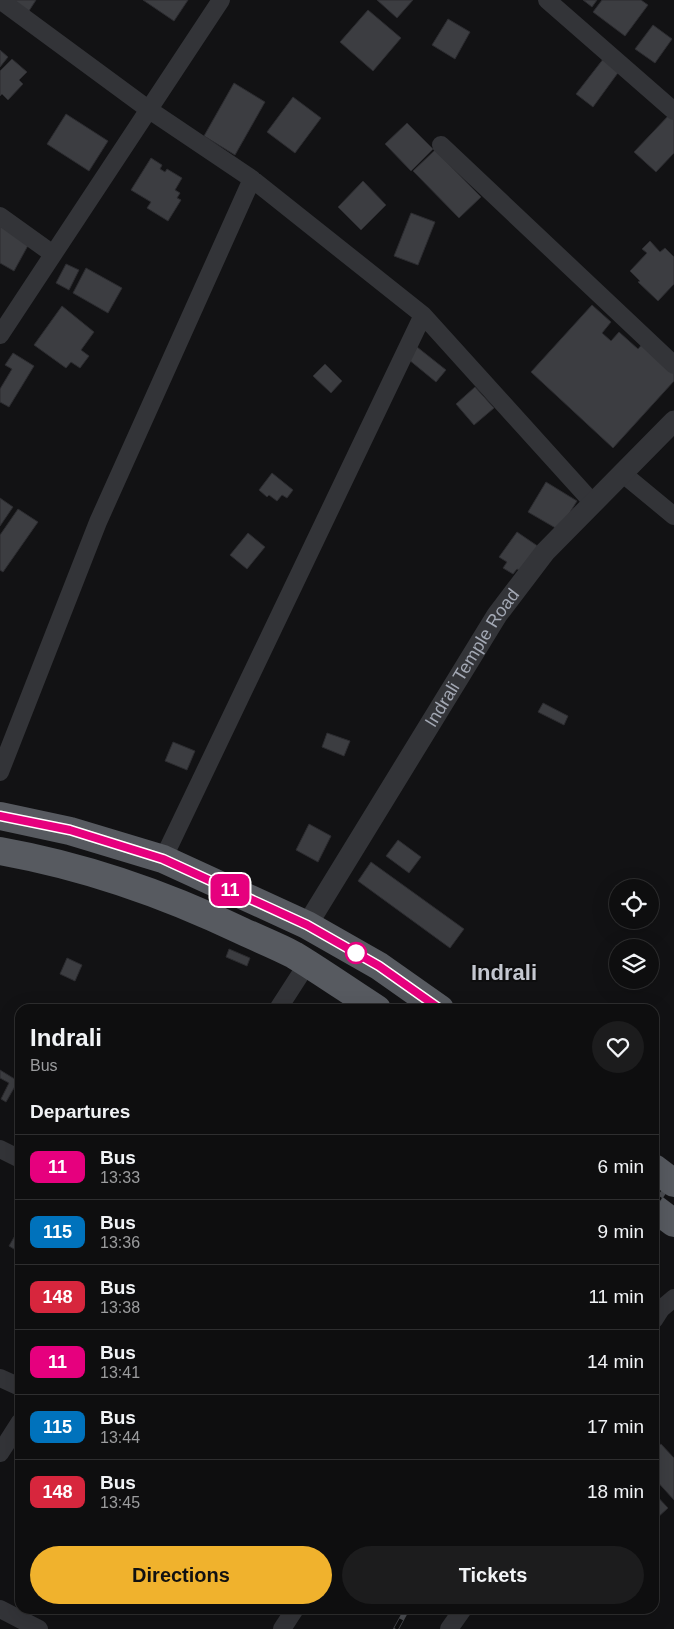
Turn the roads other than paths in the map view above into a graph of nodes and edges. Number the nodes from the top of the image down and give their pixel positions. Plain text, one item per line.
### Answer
1 (0, 0) edge
2 (221, 0) edge
3 (547, 0) edge
4 (148, 109) junction
5 (674, 111) edge
6 (441, 145) dead end
7 (252, 179) junction
8 (0, 216) edge
9 (53, 254) junction
10 (422, 315) junction
11 (0, 335) edge
12 (674, 365) edge
13 (674, 421) edge
14 (622, 473) junction
15 (593, 504) junction
16 (674, 516) edge
17 (0, 772) edge
18 (0, 816) edge
19 (70, 830) junction
20 (0, 851) edge
21 (163, 859) junction
22 (62, 865) junction
23 (307, 925) junction
24 (307, 964) junction
25 (281, 1004) edge
26 (369, 1004) edge
27 (433, 1004) edge
28 (0, 1149) edge
29 (15, 1156) edge
30 (659, 1172) edge
31 (674, 1183) edge
32 (659, 1212) edge
33 (674, 1223) edge
34 (674, 1298) edge
35 (659, 1313) edge
36 (0, 1378) edge
37 (15, 1385) edge
38 (15, 1430) edge
39 (0, 1452) edge
40 (0, 1610) edge
41 (292, 1614) edge
42 (460, 1614) edge
43 (40, 1629) edge
44 (282, 1629) edge
45 (449, 1629) edge

1 - 4 street
2 - 4 street
3 - 5 street
4 - 7 street
4 - 9 street
6 - 12 street
7 - 10 street
7 - 17 street
8 - 9 street
9 - 11 street
10 - 15 street
10 - 21 street
13 - 14 street, Indrali Temple Road
14 - 15 street, Indrali Temple Road
14 - 16 street
15 - 23 street, Indrali Temple Road
18 - 19 highway
19 - 21 highway
19 - 22 highway
20 - 22 highway
21 - 23 highway
22 - 24 highway
23 - 27 highway
24 - 25 street
24 - 26 highway
28 - 29 street
30 - 31 highway, bridge
32 - 33 highway
34 - 35 street
36 - 37 street
38 - 39 street
40 - 43 street
41 - 44 street
42 - 45 street

